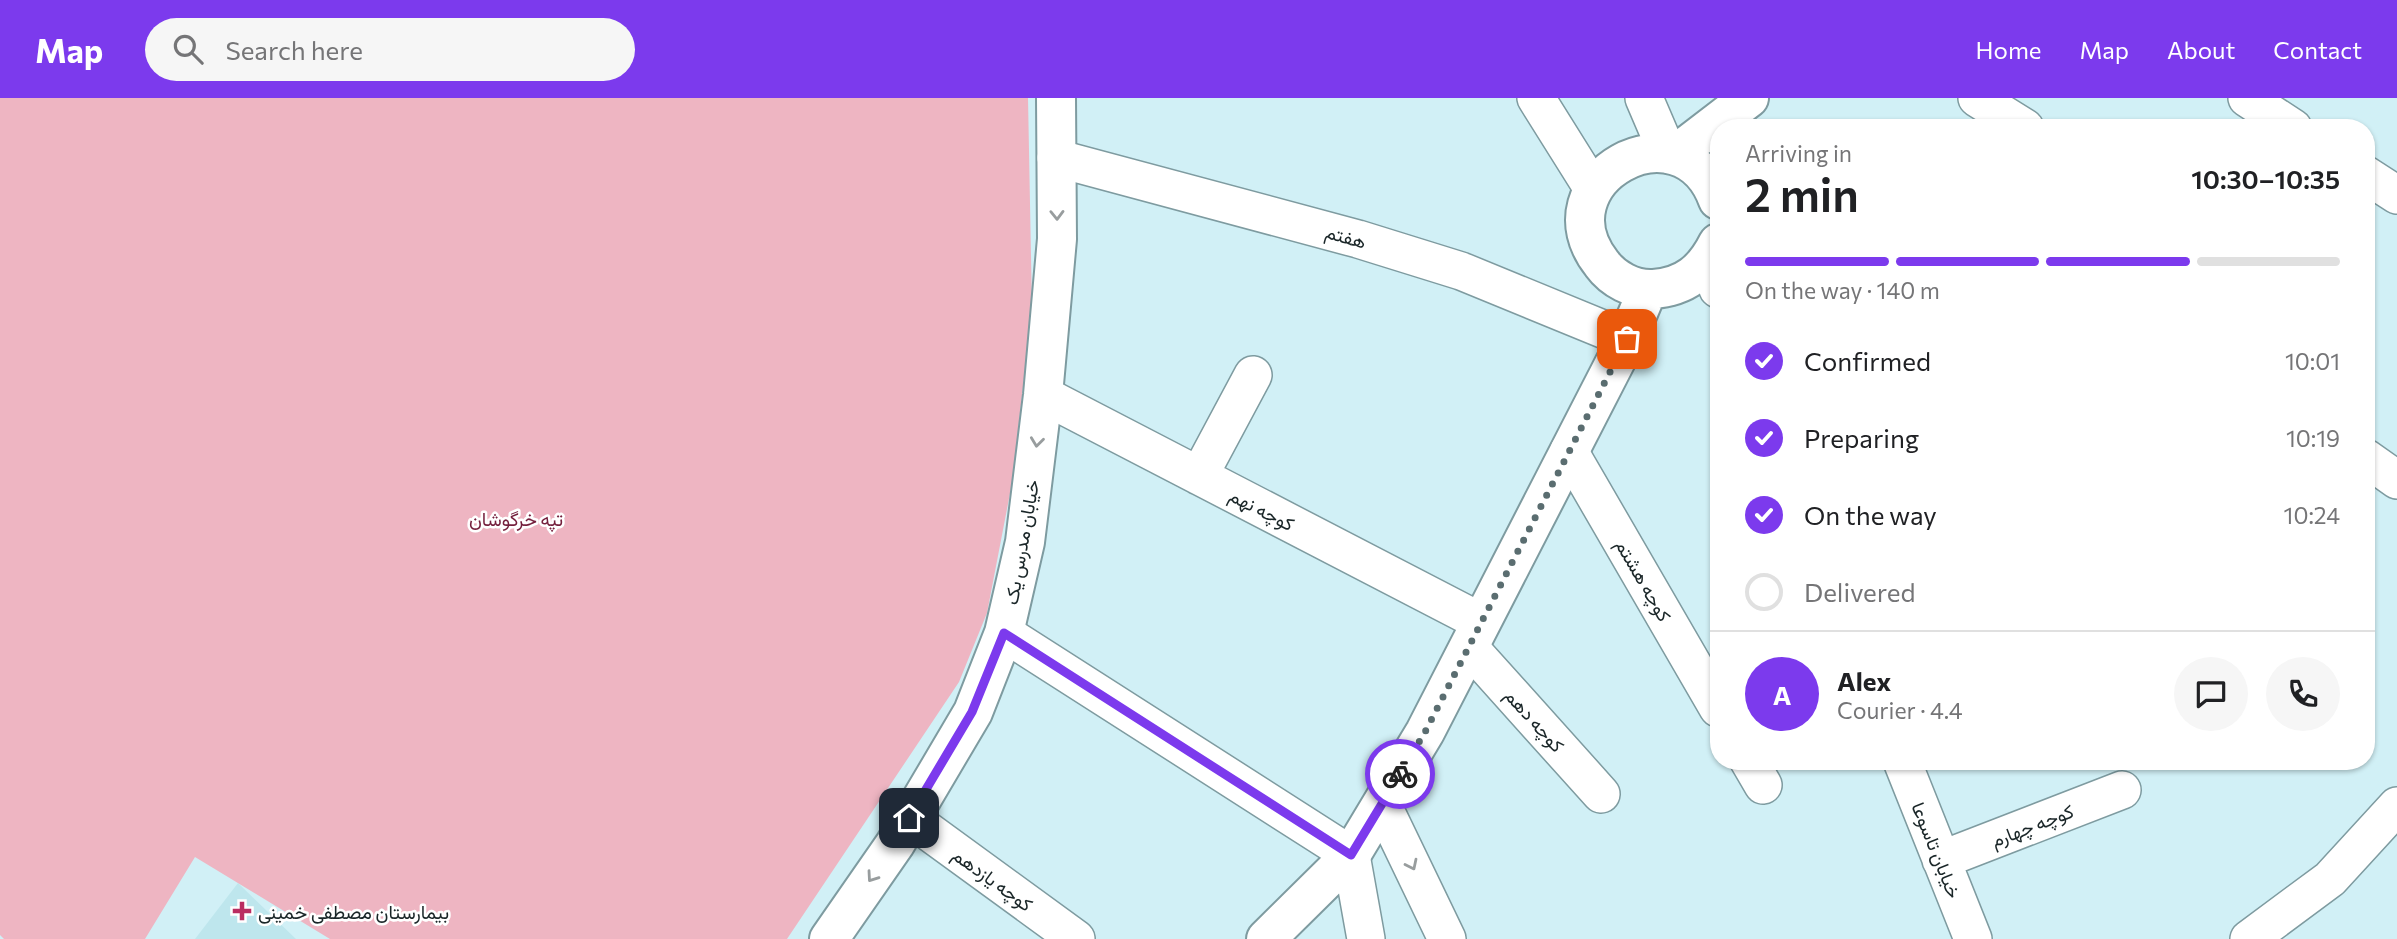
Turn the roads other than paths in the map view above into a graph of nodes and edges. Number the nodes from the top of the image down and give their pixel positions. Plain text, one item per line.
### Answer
1 (1056, 98) edge
2 (1536, 98) edge
3 (1644, 98) edge
4 (1749, 98) edge
5 (1773, 98) edge
6 (1977, 98) edge
7 (2247, 98) edge
8 (1720, 119) edge
9 (1762, 119) edge
10 (2011, 119) edge
11 (2279, 119) edge
12 (1710, 126) edge
13 (1672, 154) junction
14 (1056, 158) junction
15 (2375, 181) edge
16 (1710, 183) edge
17 (1593, 189) junction
18 (2397, 195) edge
19 (1710, 268) edge
20 (1648, 289) junction
21 (1627, 339) junction
22 (1253, 375) dead end
23 (1043, 395) junction
24 (1569, 451) junction
25 (2375, 465) edge
26 (1199, 476) junction
27 (2397, 481) edge
28 (1004, 633) junction
29 (1475, 634) junction
30 (1710, 694) edge
31 (1906, 770) edge
32 (2122, 790) dead end
33 (1601, 794) dead end
34 (1382, 804) junction
35 (2397, 806) edge
36 (909, 818) junction
37 (1351, 855) junction
38 (1941, 860) junction
39 (829, 939) edge
40 (1076, 939) edge
41 (1266, 939) edge
42 (1366, 939) edge
43 (1447, 939) edge
44 (1973, 939) edge
45 (2249, 939) edge

1 - 14 street, خیابان مدرس یک
2 - 17 street
3 - 13 street
4 - 8 street
5 - 9 street
6 - 10 street
7 - 11 street
12 - 13 street
13 - 16 street
13 - 17 street
14 - 21 street, هفتم
14 -> 23 street, خیابان مدرس یک
15 - 18 street
17 - 20 street
19 - 20 street
20 - 21 street
21 - 24 street
22 - 26 street
23 - 26 street, کوچه نهم
23 -> 28 street, خیابان مدرس یک
24 - 29 street
24 - 30 street, کوچه هشتم
25 - 27 street
26 - 29 street, کوچه نهم
28 - 36 street, خیابان مدرس یک
28 - 37 street
29 - 33 street, کوچه دهم
29 - 34 street
31 - 38 street, خیابان تاسوعا
32 - 38 street, کوچه چهارم
34 - 37 street
34 -> 43 street
35 - 45 street
36 -> 39 street, خیابان مدرس یک
36 - 40 street, کوچه یازدهم
37 - 41 street
37 - 42 street
38 - 44 street, خیابان تاسوعا

